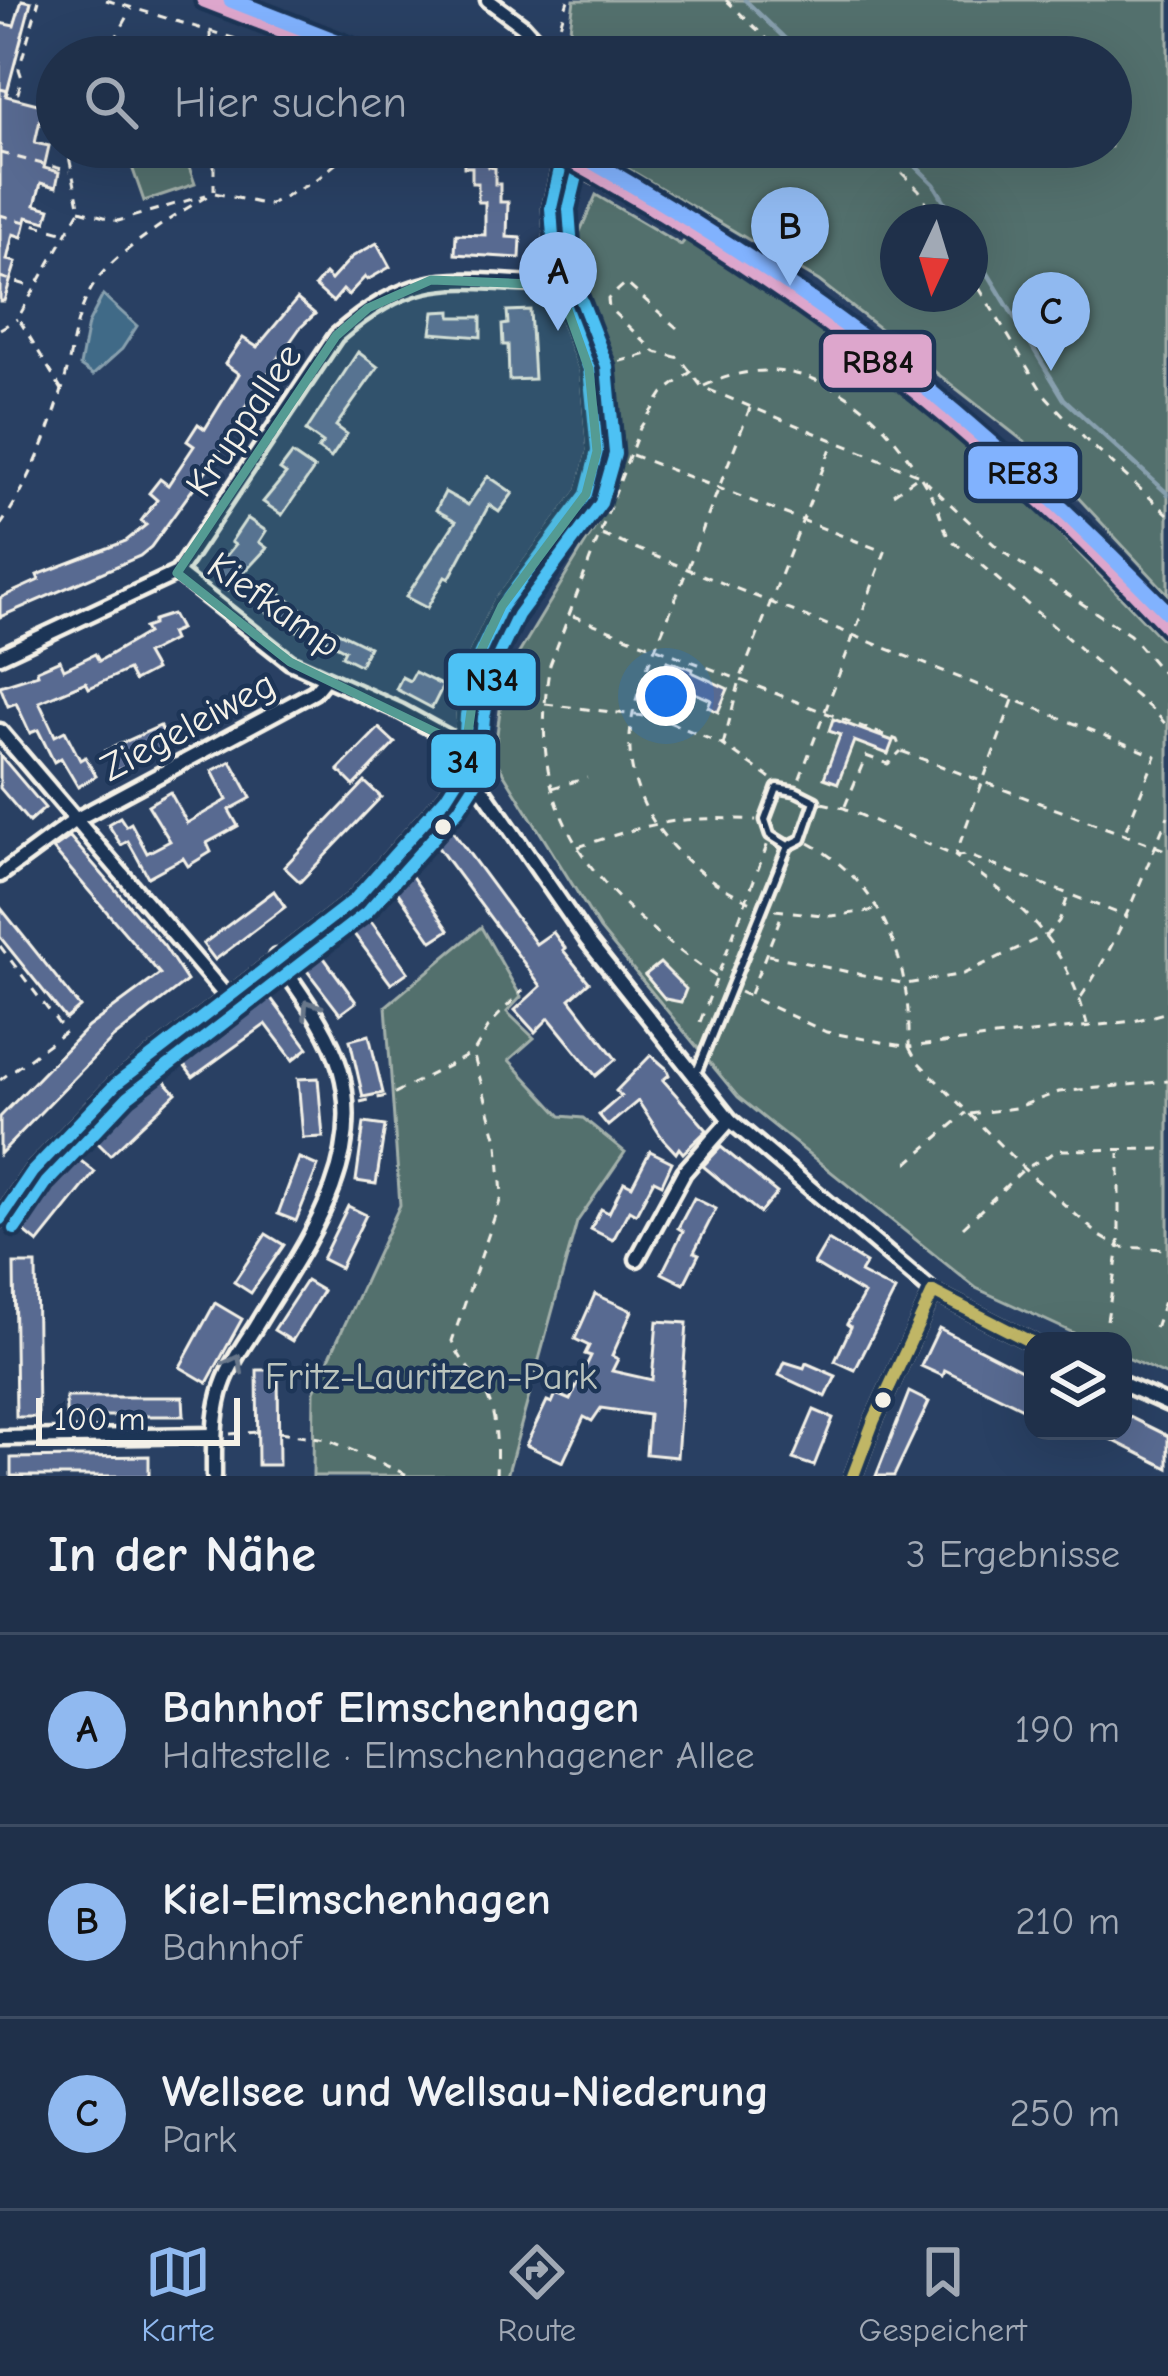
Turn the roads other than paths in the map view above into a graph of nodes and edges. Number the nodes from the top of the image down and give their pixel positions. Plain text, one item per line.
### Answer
1 (488, 0) edge
2 (528, 36) edge
3 (559, 168) edge
4 (559, 285) junction
5 (178, 573) junction
6 (0, 656) edge
7 (325, 680) junction
8 (0, 731) edge
9 (466, 747) junction
10 (463, 770) junction
11 (76, 820) junction
12 (788, 846) junction
13 (0, 875) edge
14 (276, 957) junction
15 (226, 996) junction
16 (694, 1077) junction
17 (730, 1120) junction
18 (0, 1219) edge
19 (637, 1259) dead end
20 (933, 1292) junction
21 (1024, 1338) edge
22 (1132, 1388) edge
23 (1168, 1404) edge
24 (214, 1435) junction
25 (0, 1438) edge
26 (214, 1476) edge
27 (853, 1476) edge

1 - 2 street
3 - 4 street
4 - 5 street, Kruppallee
4 - 9 street
5 - 6 street
5 - 7 street, Kiefkamp
7 - 9 street, Kiefkamp
7 - 11 street, Ziegeleiweg
8 - 11 street
9 - 10 street
10 - 14 street
10 - 16 street
11 - 13 street, Ziegeleiweg
11 - 15 street
12 - 12 lane
12 - 16 lane
14 - 15 street
24 -> 14 street
15 - 18 street
16 - 17 street
17 - 19 street
17 - 20 street
20 - 21 street
20 - 27 street
22 - 23 street
24 - 25 street
24 - 26 street

